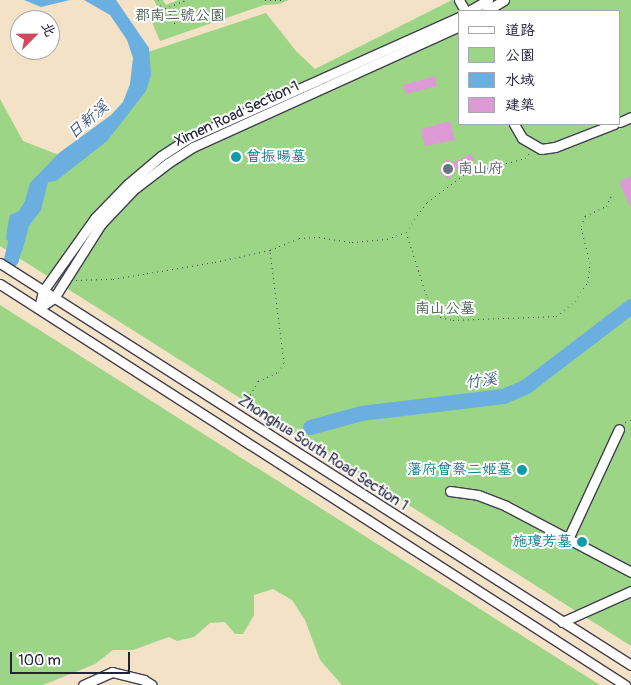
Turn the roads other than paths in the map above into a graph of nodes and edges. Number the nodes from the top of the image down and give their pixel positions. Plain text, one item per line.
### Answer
1 (488, 0) edge
2 (504, 0) edge
3 (469, 10) edge
4 (488, 10) edge
5 (458, 18) edge
6 (458, 27) edge
7 (515, 125) edge
8 (611, 125) edge
9 (0, 264) edge
10 (0, 284) edge
11 (43, 291) junction
12 (54, 298) junction
13 (39, 308) junction
14 (619, 429) dead end
15 (450, 491) dead end
16 (568, 539) junction
17 (631, 572) edge
18 (631, 591) edge
19 (562, 622) junction
20 (631, 665) edge
21 (83, 685) edge
22 (152, 685) edge
23 (625, 685) edge

1 - 3 street
2 - 4 street
5 - 11 street, Ximen Road Section 1
6 - 12 street, Ximen Road Section 1
7 - 8 street
9 - 11 street, Zhonghua South Road Section 1
10 - 13 street
11 - 12 street, Zhonghua South Road Section 1
11 - 13 street, Ximen Road Section 1
12 - 13 street, Ximen Road Section 1
12 - 19 street, Zhonghua South Road Section 1
13 - 23 street
14 - 16 street
15 - 16 street
16 - 17 street
18 - 19 street
19 - 20 street, Zhonghua South Road Section 1
21 - 22 street

